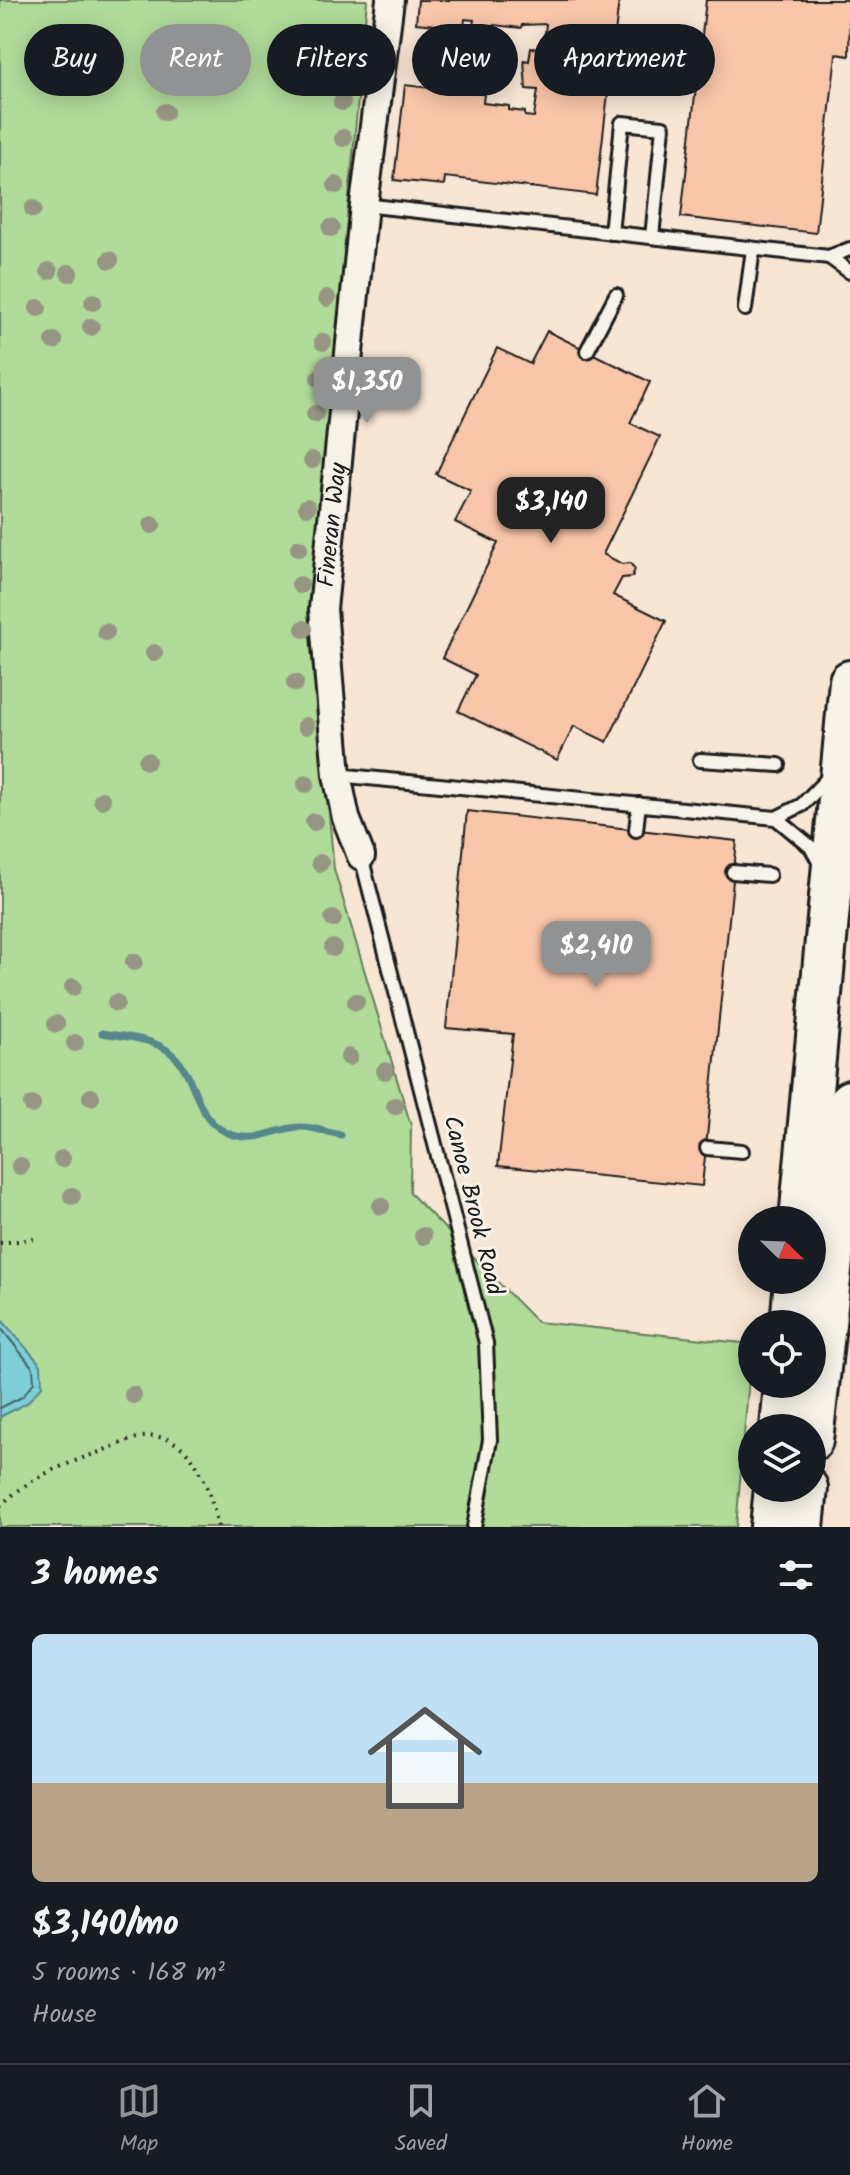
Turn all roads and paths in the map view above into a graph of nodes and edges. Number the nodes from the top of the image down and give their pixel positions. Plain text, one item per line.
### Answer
1 (390, 0) edge
2 (364, 205) junction
3 (611, 233) junction
4 (652, 237) junction
5 (753, 249) junction
6 (850, 249) edge
7 (829, 257) junction
8 (850, 272) edge
9 (616, 295) dead end
10 (745, 309) dead end
11 (587, 351) dead end
12 (850, 681) edge
13 (844, 747) junction
14 (700, 760) dead end
15 (779, 765) dead end
16 (337, 775) junction
17 (639, 804) junction
18 (776, 818) junction
19 (636, 830) dead end
20 (361, 856) joint
21 (733, 872) dead end
22 (769, 875) dead end
23 (830, 893) junction
24 (850, 1101) edge
25 (707, 1148) dead end
26 (742, 1151) dead end
27 (827, 1232) edge
28 (35, 1239) dead end
29 (0, 1243) edge
30 (814, 1414) edge
31 (774, 1502) edge
32 (806, 1502) edge
33 (0, 1506) edge
34 (218, 1527) edge
35 (474, 1527) edge
36 (771, 1527) edge
37 (803, 1527) edge

1 - 2 street, Fineran Way
2 - 3 lane
2 - 16 street, Fineran Way
3 - 4 lane
3 - 4 lane
4 - 5 lane
5 - 7 lane
5 - 10 lane
6 - 7 lane
7 - 8 lane
9 - 11 lane
12 - 13 main road
13 - 18 lane
13 - 23 main road
14 - 15 lane
16 - 17 lane
16 - 20 street, Fineran Way
17 - 18 lane
17 - 19 lane
18 - 23 lane
20 - 35 lane, Canoe Brook Road
21 - 22 lane
23 - 27 main road
24 - 27 main road
25 - 26 lane
27 - 30 main road
28 - 29 path
31 - 36 main road
32 - 37 main road
33 - 34 path

